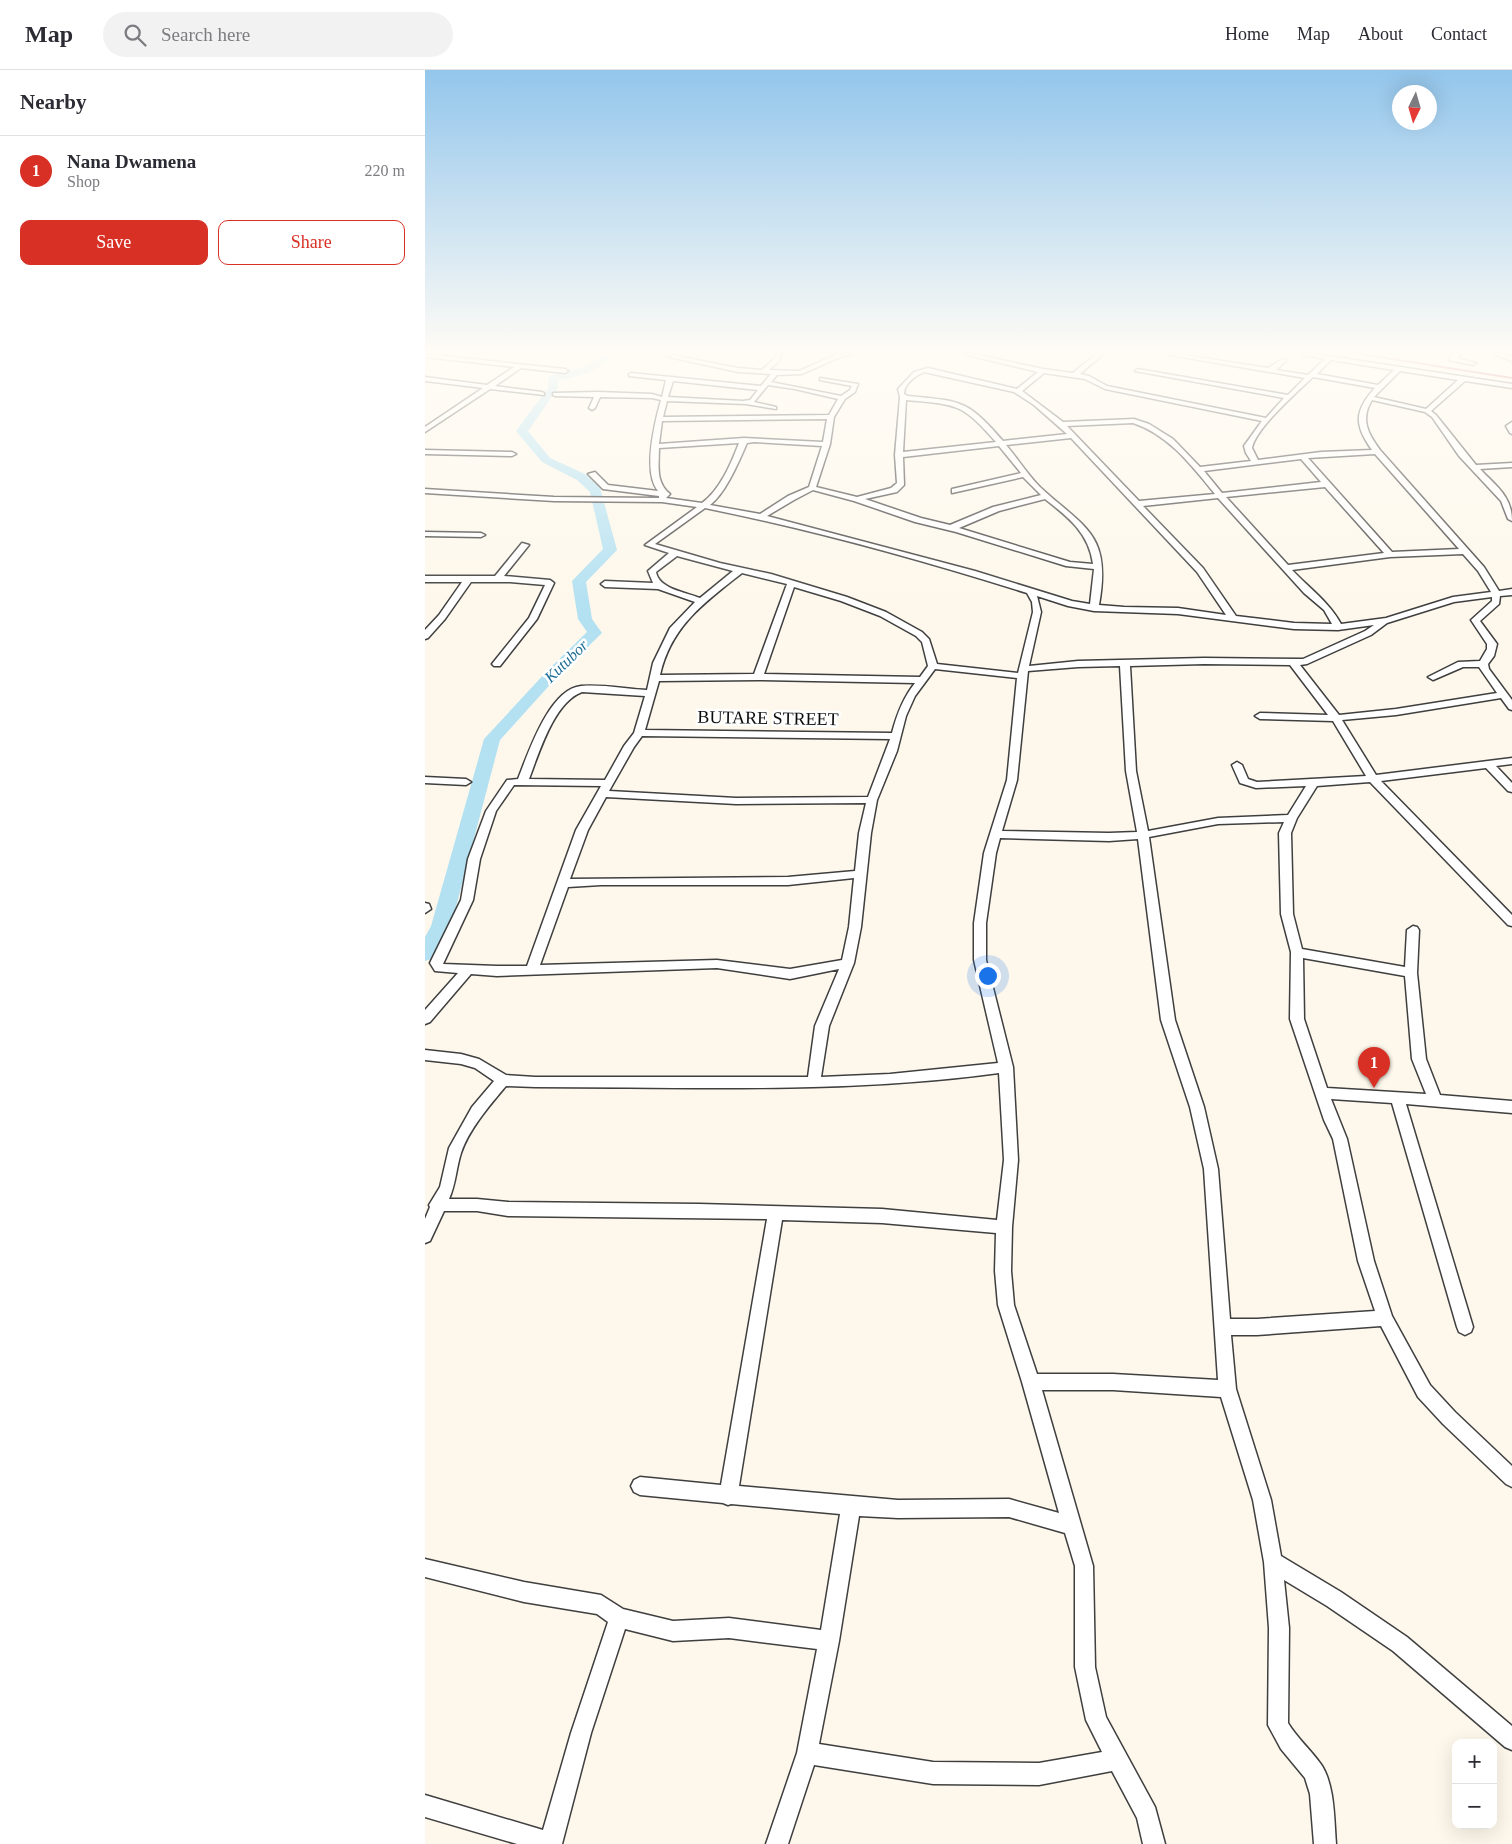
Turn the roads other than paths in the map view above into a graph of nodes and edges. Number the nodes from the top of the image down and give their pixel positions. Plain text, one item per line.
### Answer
1 (656, 437) edge
2 (828, 437) edge
3 (900, 437) edge
4 (994, 437) edge
5 (1064, 437) edge
6 (1073, 437) edge
7 (1165, 437) edge
8 (1254, 437) edge
9 (1366, 437) edge
10 (1449, 437) edge
11 (744, 440) junction
12 (999, 443) junction
13 (827, 444) junction
14 (655, 446) junction
15 (425, 452) edge
16 (1377, 452) junction
17 (512, 454) dead end
18 (899, 456) junction
19 (1302, 456) junction
20 (1257, 463) junction
21 (1512, 465) edge
22 (1474, 467) junction
23 (1198, 470) junction
24 (592, 474) dead end
25 (1026, 474) junction
26 (1328, 484) junction
27 (812, 488) junction
28 (425, 491) edge
29 (955, 491) dead end
30 (1220, 495) junction
31 (1048, 496) junction
32 (663, 497) junction
33 (857, 499) junction
34 (1509, 500) edge
35 (1137, 504) junction
36 (704, 506) junction
37 (761, 517) junction
38 (1512, 519) edge
39 (951, 528) junction
40 (425, 534) edge
41 (481, 535) dead end
42 (525, 545) dead end
43 (1464, 551) junction
44 (675, 553) junction
45 (1390, 555) junction
46 (1098, 567) junction
47 (1287, 568) junction
48 (741, 569) junction
49 (425, 579) edge
50 (468, 579) junction
51 (497, 579) junction
52 (605, 584) dead end
53 (791, 584) junction
54 (659, 586) junction
55 (1031, 592) junction
56 (1512, 592) edge
57 (1497, 594) junction
58 (701, 601) junction
59 (1071, 604) junction
60 (1094, 608) junction
61 (1037, 612) junction
62 (1233, 618) junction
63 (1387, 620) junction
64 (1338, 627) junction
65 (425, 636) edge
66 (1125, 663) junction
67 (1294, 663) junction
68 (497, 664) dead end
69 (1483, 664) junction
70 (933, 666) junction
71 (1023, 673) junction
72 (758, 677) junction
73 (1433, 677) dead end
74 (654, 678) junction
75 (922, 680) junction
76 (651, 693) junction
77 (1503, 695) junction
78 (1512, 707) edge
79 (1260, 716) dead end
80 (1336, 718) junction
81 (639, 733) junction
82 (896, 736) junction
83 (1512, 761) edge
84 (1488, 764) junction
85 (1237, 765) dead end
86 (1373, 779) junction
87 (425, 780) edge
88 (467, 782) dead end
89 (513, 782) junction
90 (609, 783) junction
91 (1313, 784) junction
92 (1512, 789) edge
93 (603, 794) junction
94 (872, 800) junction
95 (1291, 818) junction
96 (995, 834) junction
97 (1143, 835) junction
98 (860, 874) junction
99 (563, 883) junction
100 (1512, 922) edge
101 (1413, 930) dead end
102 (1297, 952) junction
103 (848, 963) junction
104 (532, 970) junction
105 (467, 971) junction
106 (1411, 973) junction
107 (425, 1019) edge
108 (425, 1055) edge
109 (1006, 1067) junction
110 (503, 1080) junction
111 (814, 1081) junction
112 (1323, 1093) junction
113 (1397, 1098) junction
114 (1435, 1100) junction
115 (1512, 1107) edge
116 (437, 1205) junction
117 (776, 1213) junction
118 (1004, 1227) junction
119 (425, 1236) edge
120 (1385, 1318) junction
121 (1222, 1327) junction
122 (1465, 1327) dead end
123 (1031, 1382) junction
124 (1227, 1389) junction
125 (1512, 1478) edge
126 (640, 1486) dead end
127 (728, 1496) junction
128 (851, 1506) junction
129 (1071, 1525) junction
130 (1273, 1562) junction
131 (425, 1568) edge
132 (619, 1618) junction
133 (829, 1641) junction
134 (1512, 1740) edge
135 (807, 1753) junction
136 (1118, 1759) junction
137 (425, 1806) edge
138 (550, 1843) edge
139 (777, 1844) edge
140 (1154, 1844) edge
141 (1325, 1844) edge

1 - 14 street
2 - 13 street
3 - 18 street
4 - 12 street
5 - 12 street
6 - 35 street
7 - 23 street
8 - 20 street
9 - 16 street
10 - 22 street
11 - 13 street
11 - 14 street
11 - 36 street
12 - 18 street
12 - 25 street
13 - 27 street
14 - 32 street
15 - 17 street
16 - 19 street
16 - 43 street
18 - 33 street
19 - 20 street
19 - 26 street
20 - 23 street
21 - 22 street
22 - 34 street
23 - 30 street
24 - 32 street
25 - 29 street
25 - 31 street
26 - 30 street
26 - 45 street
27 - 33 street
27 - 37 street
28 - 32 street
30 - 35 street
30 - 47 street
31 - 39 street
31 - 46 street
32 - 36 street
33 - 39 street
34 - 38 street
35 - 62 street
36 - 37 street
36 - 44 street
37 - 55 street
39 - 46 street
40 - 41 street
42 - 51 street
43 - 45 street
43 - 57 street
44 - 48 street
44 - 54 street
45 - 47 street
46 - 60 street
47 - 64 street
48 - 53 street
48 - 58 street
49 - 50 street
50 - 51 street
50 - 65 street
51 - 68 street
52 - 54 street
53 - 70 street
53 - 72 street
54 - 58 street
55 - 59 street
55 - 61 street
56 - 57 street
57 - 63 street
57 - 69 street
58 - 74 street
59 - 60 street
59 - 61 street
60 - 62 street
61 - 71 street
62 - 64 street
63 - 64 street
63 - 67 street
66 - 67 street
66 - 71 street
66 - 97 street
67 - 80 street
69 - 73 street
69 - 77 street
70 - 71 street
70 - 75 street
71 - 96 street
72 - 74 street
72 - 75 street
74 - 76 street
75 - 82 street
76 - 81 street
76 - 89 street
77 - 78 street
77 - 80 street
79 - 80 street
80 - 86 street
81 - 82 street, BUTARE STREET
81 - 90 street
82 - 94 street
83 - 84 street
84 - 86 street
84 - 92 street
85 - 91 street
86 - 91 street
86 - 100 street
87 - 88 street
89 - 90 street
89 - 105 street
90 - 93 street
91 - 95 street
93 - 94 street
93 - 99 street
94 - 98 street
95 - 97 street
95 - 102 street
96 - 97 street
96 - 109 street
97 - 121 street
98 - 99 street
98 - 103 street
99 - 104 street
101 - 106 street
102 - 106 street
102 - 112 street
103 - 104 street
103 - 111 street
104 - 105 street
105 - 107 street
106 - 114 street
108 - 110 street
109 - 111 street
109 - 118 street
110 - 111 street
110 - 116 street
112 - 113 street
112 - 120 street
113 - 114 street
113 - 122 street
114 - 115 street
116 - 117 street
116 - 119 street
117 - 118 street
117 - 127 street
118 - 123 street
120 - 121 street
120 - 125 street
121 - 124 street
123 - 124 street
123 - 129 street
124 - 130 street
126 - 127 street
127 - 128 street
128 - 129 street
128 - 133 street
129 - 136 street
130 - 134 street
130 - 141 street
131 - 132 street
132 - 133 street
132 - 138 street
133 - 135 street
135 - 136 street
135 - 139 street
136 - 140 street
137 - 138 street

